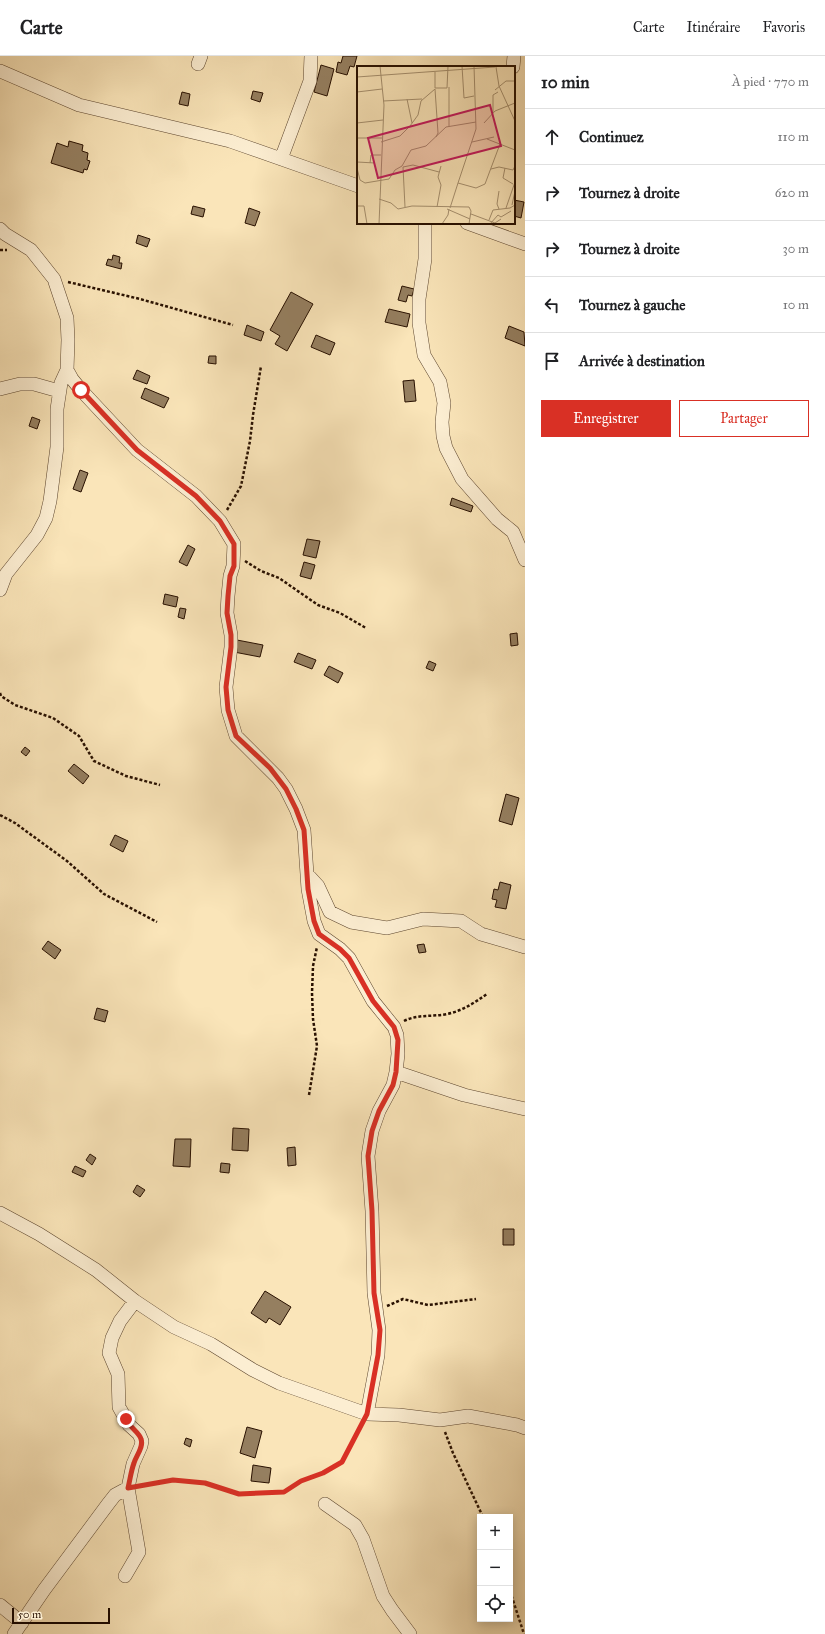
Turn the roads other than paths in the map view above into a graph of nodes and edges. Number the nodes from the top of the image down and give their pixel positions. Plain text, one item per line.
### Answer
1 (311, 56) edge
2 (514, 56) edge
3 (513, 66) edge
4 (0, 71) edge
5 (281, 159) junction
6 (357, 186) edge
7 (425, 224) edge
8 (471, 224) edge
9 (0, 229) edge
10 (525, 244) edge
11 (67, 370) junction
12 (0, 389) edge
13 (59, 391) junction
14 (525, 560) edge
15 (0, 590) edge
16 (307, 874) junction
17 (525, 947) edge
18 (396, 1072) junction
19 (525, 1109) edge
20 (0, 1213) edge
21 (135, 1301) junction
22 (367, 1414) junction
23 (525, 1428) edge
24 (128, 1488) junction
25 (325, 1504) dead end
26 (125, 1576) dead end
27 (0, 1605) edge
28 (22, 1623) junction
29 (14, 1634) edge
30 (410, 1634) edge

1 - 5 street
2 - 3 street
4 - 5 street
5 - 6 street
7 - 14 street
8 - 10 street
9 - 11 street
11 - 13 street
11 - 16 street
12 - 13 street
13 - 15 street
16 - 17 street
16 - 18 street
18 - 19 street
18 - 22 street
20 - 21 street
21 - 22 street
21 - 24 street
22 - 23 street
24 - 26 street
24 - 28 street
25 - 30 street
27 - 28 street
28 - 29 street

